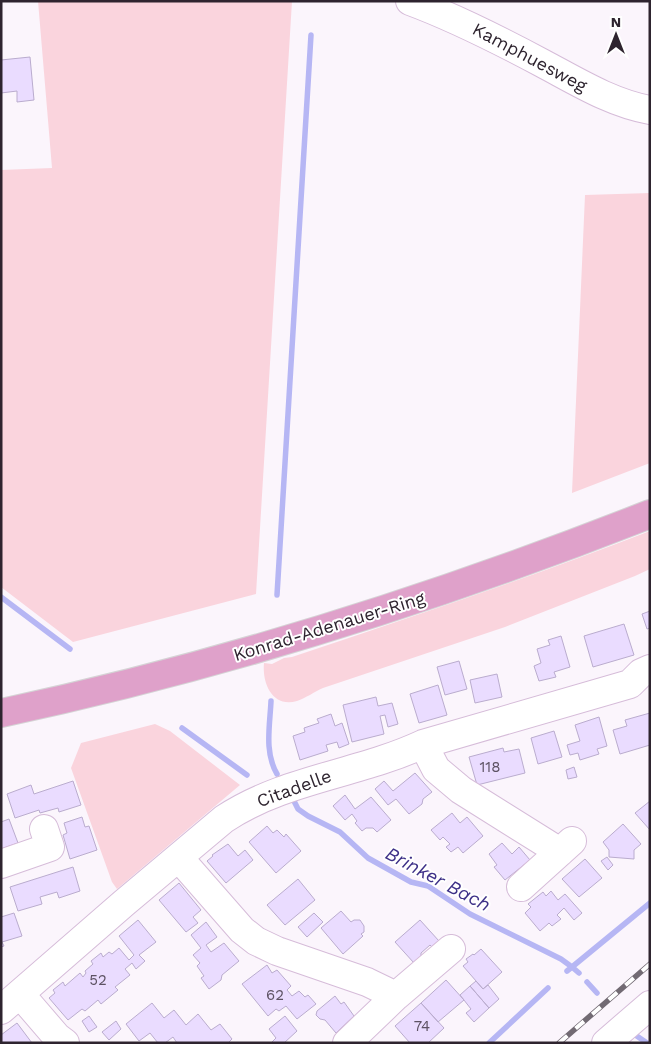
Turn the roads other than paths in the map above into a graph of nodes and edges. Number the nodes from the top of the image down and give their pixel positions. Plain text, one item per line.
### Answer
1 (410, 1) edge
2 (650, 110) edge
3 (650, 514) edge
4 (643, 682) edge
5 (1, 713) edge
6 (424, 744) junction
7 (44, 829) dead end
8 (179, 858) junction
9 (1, 864) edge
10 (521, 887) dead end
11 (451, 949) dead end
12 (396, 996) junction
13 (11, 1002) edge
14 (650, 1005) edge
15 (65, 1043) edge
16 (347, 1043) edge
17 (606, 1043) edge

1 - 2 street, Kamphuesweg
3 - 5 main road, Konrad-Adenauer-Ring
4 - 6 street, Citadelle
6 - 8 street, Citadelle
6 - 10 street
7 - 9 street
8 - 12 street
8 - 13 street, Citadelle
11 - 12 street
12 - 16 street
13 - 15 street, Citadelle
14 - 17 street

